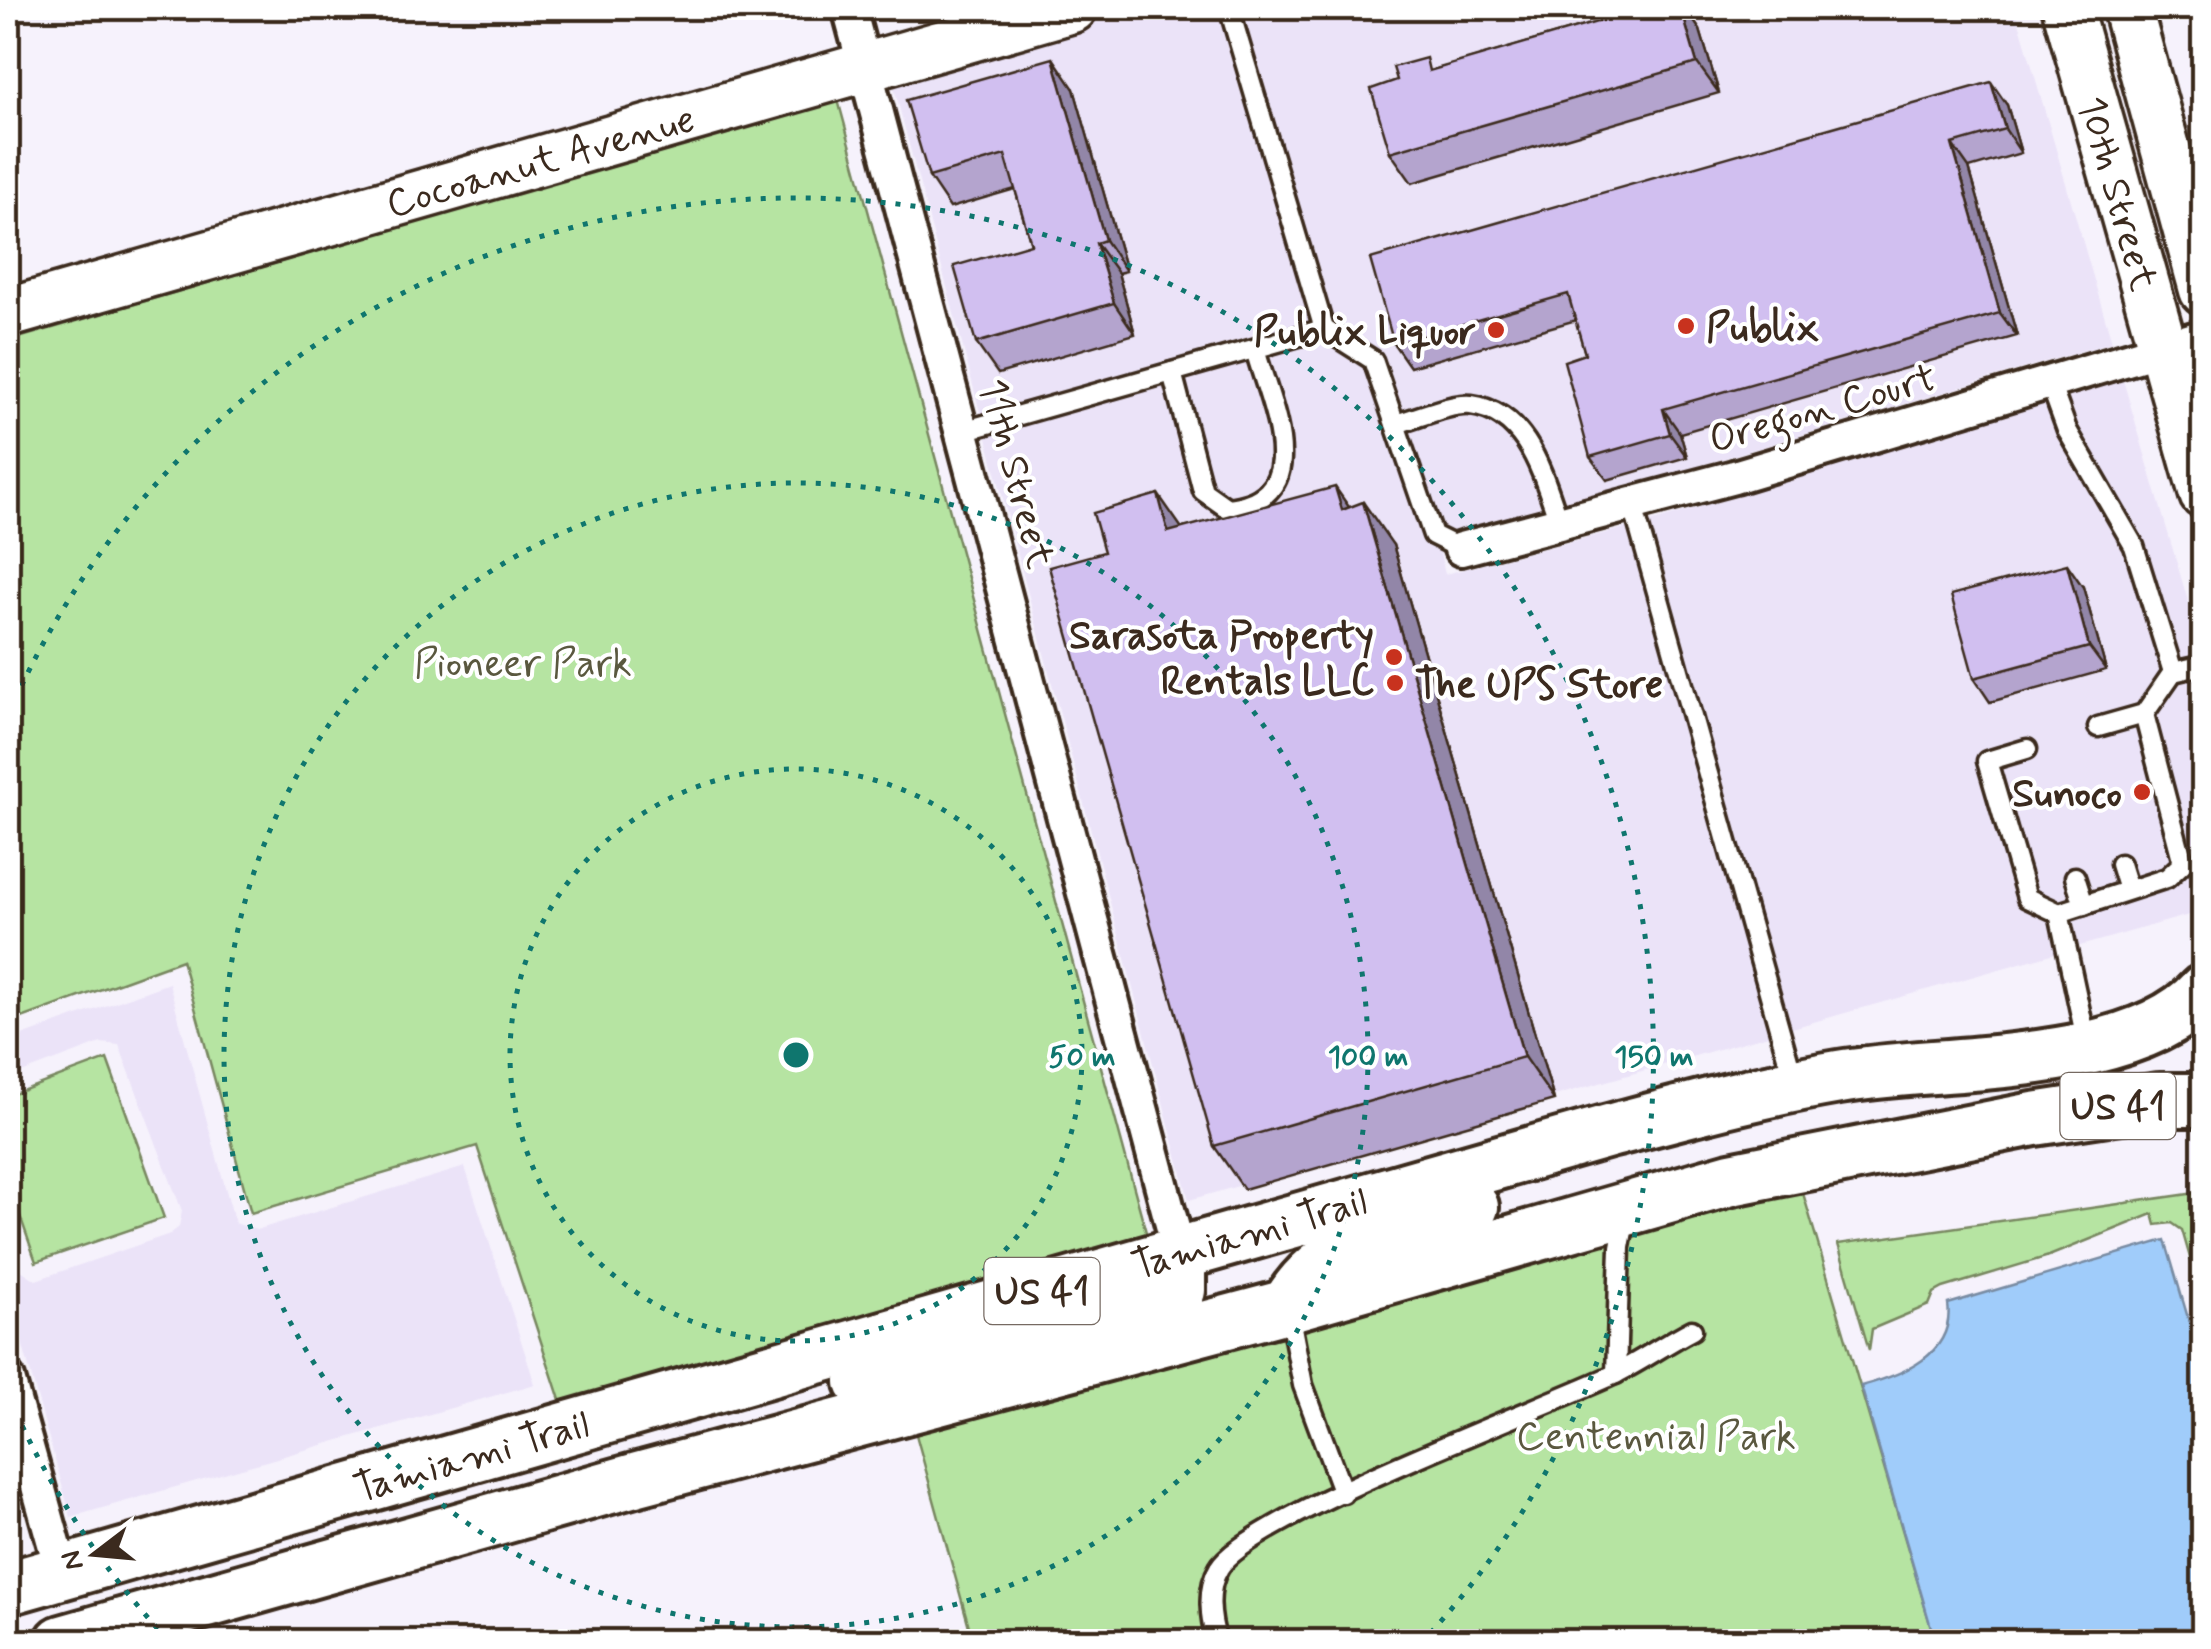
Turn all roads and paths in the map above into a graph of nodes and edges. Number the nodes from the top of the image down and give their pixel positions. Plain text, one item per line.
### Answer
1 (849, 8) edge
2 (1072, 8) edge
3 (1229, 8) edge
4 (2067, 8) edge
5 (2128, 8) edge
6 (866, 66) junction
7 (2204, 290) edge
8 (8, 313) edge
9 (1324, 329) junction
10 (2183, 342) edge
11 (1256, 348) junction
12 (1172, 372) junction
13 (2050, 382) junction
14 (1395, 424) junction
15 (962, 431) junction
16 (2204, 494) edge
17 (1634, 506) junction
18 (1560, 524) junction
19 (1461, 549) joint
20 (2204, 665) edge
21 (2172, 672) junction
22 (2144, 714) junction
23 (2098, 727) dead end
24 (2027, 749) dead end
25 (2120, 864) dead end
26 (2075, 877) dead end
27 (2128, 890) junction
28 (2084, 905) junction
29 (2059, 912) junction
30 (2204, 990) edge
31 (2088, 1049) junction
32 (1795, 1086) junction
33 (1731, 1100) junction
34 (2204, 1100) edge
35 (1627, 1206) junction
36 (1179, 1251) junction
37 (1287, 1306) junction
38 (1692, 1330) dead end
39 (1616, 1374) junction
40 (8, 1379) edge
41 (638, 1479) junction
42 (1343, 1493) junction
43 (62, 1572) junction
44 (8, 1588) edge
45 (75, 1640) edge
46 (1217, 1642) edge

1 - 6 street, 11th Street
2 - 6 street, Cocoanut Avenue
3 - 9 lane
4 - 10 street, 10th Street
5 - 7 street, 10th Street
6 - 8 street, Cocoanut Avenue
6 - 15 street, 11th Street
9 - 11 lane
9 - 14 lane
10 - 13 street, Oregon Court
10 - 16 street, 10th Street
11 - 12 lane
11 - 12 lane
12 - 15 lane
13 - 17 street, Oregon Court
13 - 21 lane
14 - 18 lane
14 - 19 lane
15 - 36 street, 11th Street
17 - 18 street, Oregon Court
17 - 32 lane
18 - 19 street, Oregon Court
20 - 21 lane
21 - 22 lane
22 - 23 lane
22 - 27 lane
24 - 29 lane
25 - 27 lane
26 - 28 lane
27 - 28 lane
28 - 29 lane
29 - 31 lane
30 - 31 main road, Tamiami Trail / US 41
31 - 32 main road, Tamiami Trail / US 41
32 - 33 main road, Tamiami Trail / US 41
33 - 36 main road, Tamiami Trail / US 41
33 - 37 main road
34 - 35 main road, Tamiami Trail / US 41
35 - 37 main road, Tamiami Trail / US 41
35 - 39 lane
36 - 41 main road
36 - 43 main road, Tamiami Trail / US 41
37 - 41 main road, Tamiami Trail / US 41
37 - 42 lane
38 - 39 lane
39 - 42 lane
40 - 43 street
41 - 45 main road, Tamiami Trail / US 41
42 - 46 lane
43 - 44 main road, Tamiami Trail / US 41

